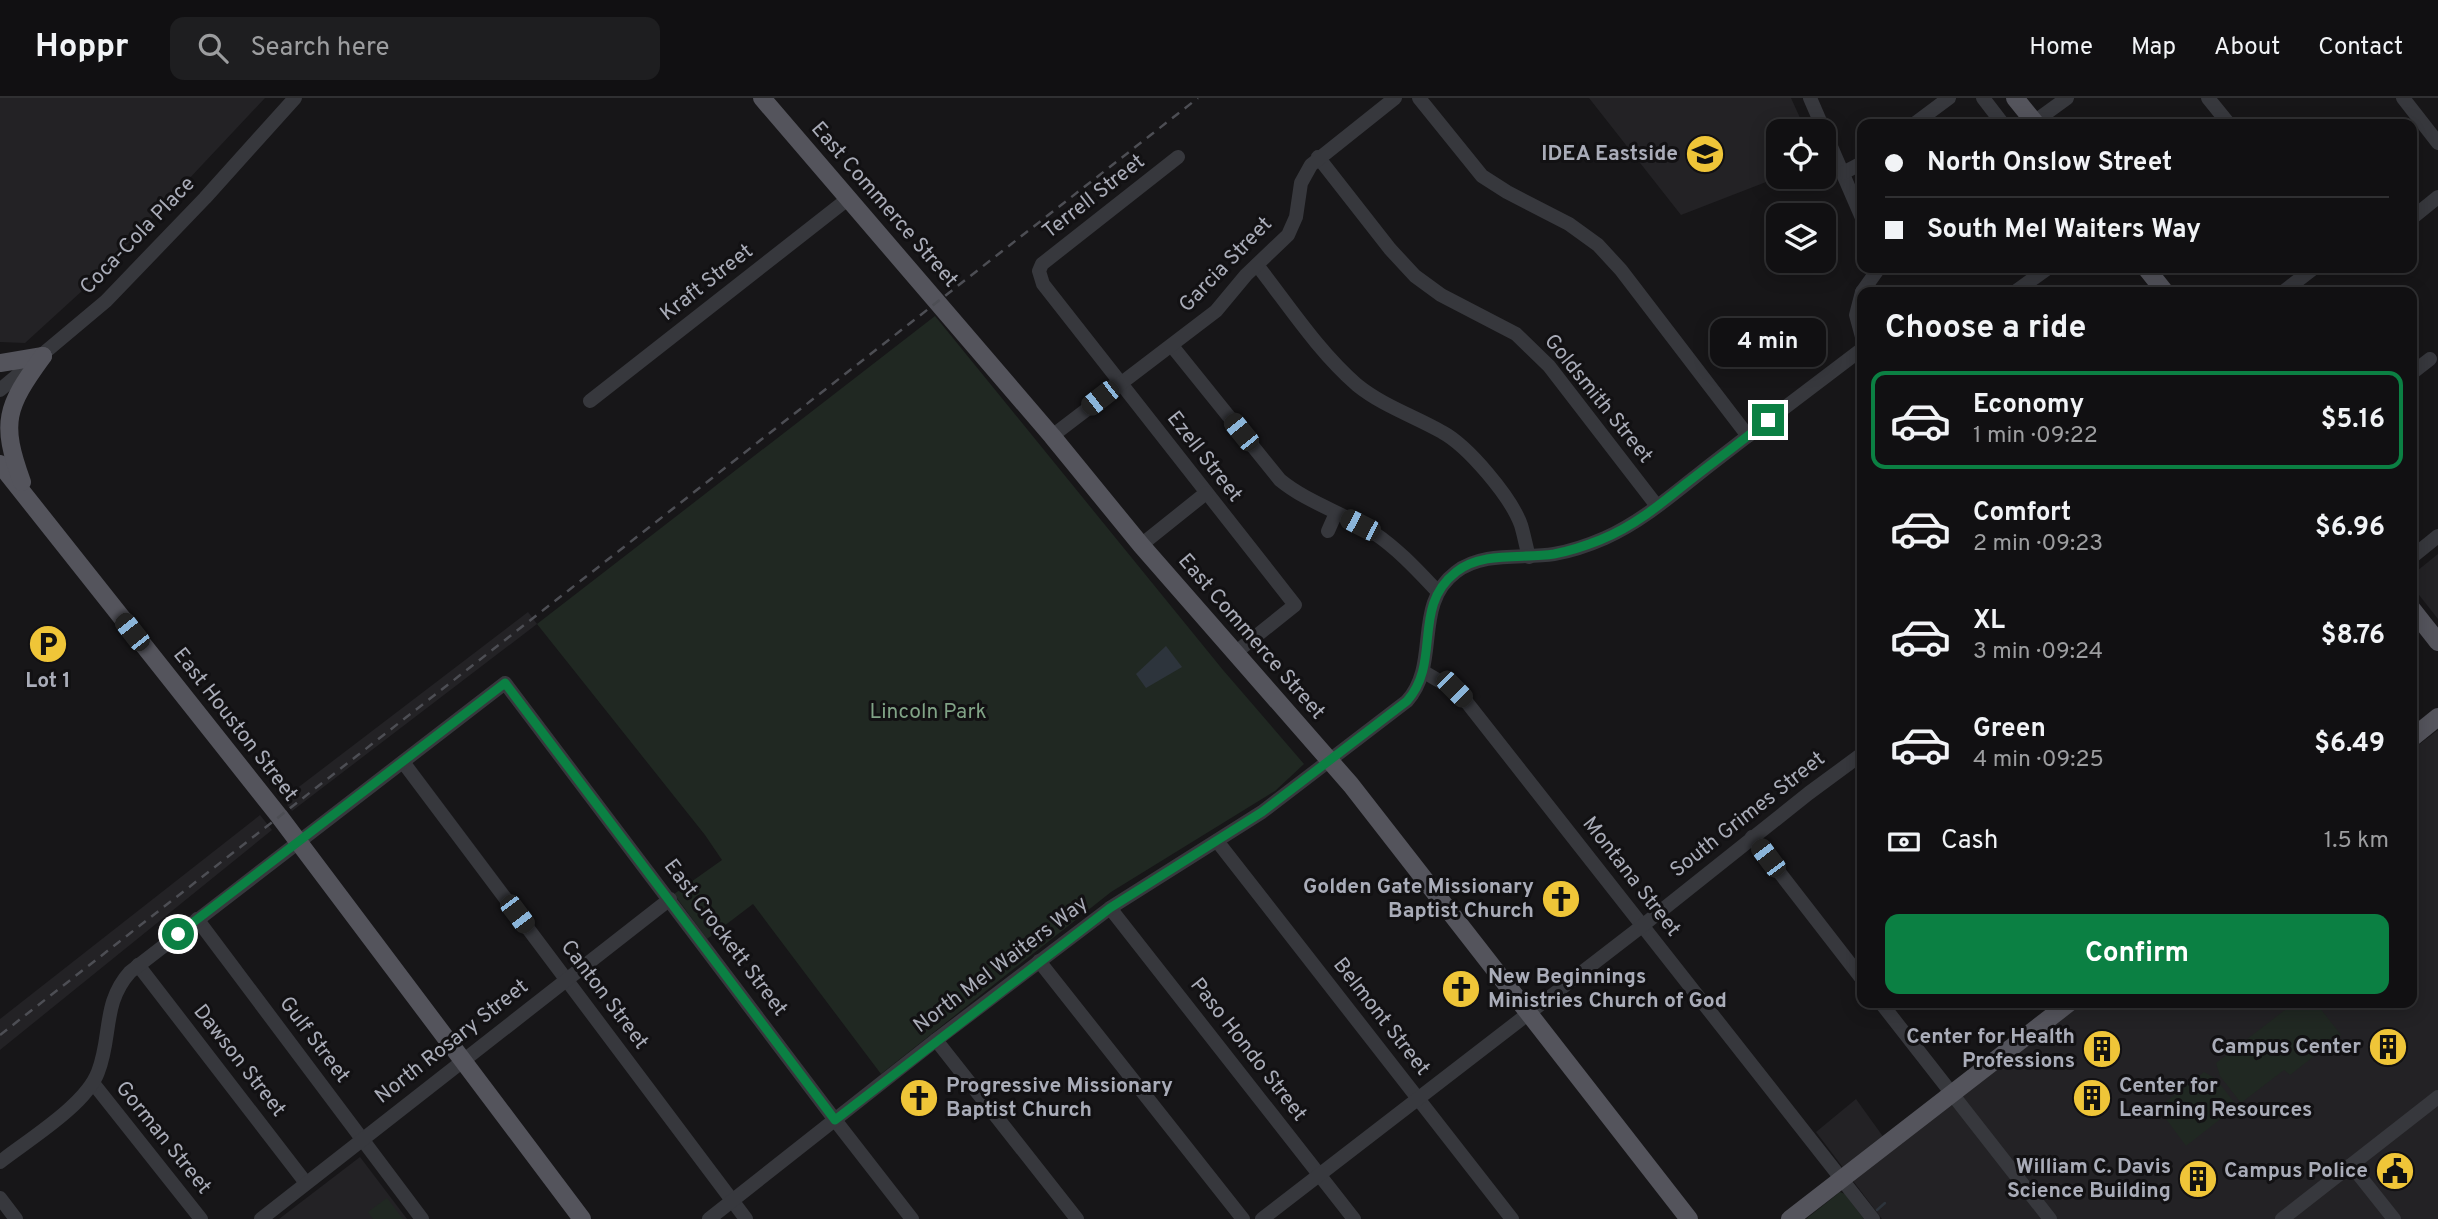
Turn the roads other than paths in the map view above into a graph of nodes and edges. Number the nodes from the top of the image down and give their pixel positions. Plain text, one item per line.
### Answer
1 (295, 98) edge
2 (762, 98) edge
3 (1395, 98) edge
4 (1419, 98) edge
5 (1810, 98) edge
6 (1949, 98) edge
7 (1983, 98) edge
8 (2015, 98) edge
9 (2067, 98) edge
10 (2208, 98) edge
11 (2403, 98) edge
12 (1921, 119) edge
13 (1999, 119) edge
14 (2032, 119) edge
15 (2040, 119) edge
16 (2225, 119) edge
17 (2438, 143) edge
18 (1318, 157) junction
19 (1178, 158) dead end
20 (1857, 166) edge
21 (1843, 173) junction
22 (2438, 197) edge
23 (849, 198) junction
24 (1857, 206) edge
25 (2417, 214) edge
26 (1257, 265) junction
27 (1039, 271) joint
28 (2041, 273) edge
29 (2150, 273) edge
30 (2308, 273) edge
31 (2022, 287) edge
32 (2161, 287) edge
33 (2289, 287) edge
34 (1172, 346) junction
35 (1857, 353) edge
36 (43, 356) junction
37 (2430, 359) dead end
38 (0, 363) edge
39 (2417, 369) edge
40 (1120, 383) junction
41 (0, 390) edge
42 (590, 401) dead end
43 (1052, 436) junction
44 (1748, 436) junction
45 (0, 464) edge
46 (1206, 493) junction
47 (30, 502) junction
48 (1657, 506) junction
49 (1336, 513) junction
50 (1328, 531) dead end
51 (2438, 536) edge
52 (1141, 545) junction
53 (2417, 553) edge
54 (1529, 557) junction
55 (1438, 592) junction
56 (2417, 615) edge
57 (2438, 642) edge
58 (1235, 653) junction
59 (1424, 672) junction
60 (2438, 717) edge
61 (2417, 734) edge
62 (1857, 758) edge
63 (1330, 761) junction
64 (403, 762) junction
65 (1752, 837) junction
66 (1217, 841) junction
67 (298, 842) junction
68 (670, 899) junction
69 (1110, 908) junction
70 (197, 919) junction
71 (1642, 926) junction
72 (1039, 961) junction
73 (138, 965) junction
74 (1857, 973) edge
75 (566, 979) junction
76 (1885, 1008) edge
77 (2058, 1008) edge
78 (1529, 1014) junction
79 (936, 1040) junction
80 (463, 1060) junction
81 (93, 1083) junction
82 (1951, 1094) junction
83 (2438, 1097) edge
84 (1418, 1099) junction
85 (835, 1120) junction
86 (361, 1139) junction
87 (0, 1162) edge
88 (2351, 1165) junction
89 (1319, 1175) junction
90 (1842, 1179) junction
91 (306, 1183) junction
92 (0, 1198) edge
93 (732, 1201) junction
94 (16, 1219) edge
95 (201, 1219) edge
96 (261, 1219) edge
97 (422, 1219) edge
98 (582, 1219) edge
99 (709, 1219) edge
100 (746, 1219) edge
101 (912, 1219) edge
102 (1077, 1219) edge
103 (1243, 1219) edge
104 (1262, 1219) edge
105 (1354, 1219) edge
106 (1512, 1219) edge
107 (1689, 1219) edge
108 (1790, 1219) edge
109 (1873, 1219) edge
110 (2050, 1219) edge
111 (2282, 1219) edge
112 (2394, 1219) edge

1 - 36 street, Coca-Cola Place
2 - 23 main road, East Commerce Street
3 - 18 street, Garcia Street
4 - 44 street
5 - 21 street
6 - 12 street
7 - 13 street
8 - 14 main road
9 - 15 street
10 - 16 street
11 - 17 street
18 - 26 street, Garcia Street
18 - 48 street, Goldsmith Street
19 - 27 street, Terrell Street
20 - 21 street
21 - 24 street
22 - 25 street
23 - 42 street, Kraft Street
23 - 43 main road, East Commerce Street
26 - 34 street, Garcia Street
26 - 54 street
27 - 40 street, Ezell Street
28 - 31 street
29 - 32 main road
30 - 33 street
34 - 40 street, Garcia Street
34 - 49 street
35 - 44 street
36 - 38 main road
36 - 41 street, Coca-Cola Place
36 - 47 main road
37 - 39 street
40 - 43 street, Garcia Street
40 - 46 street, Ezell Street
43 - 52 main road, East Commerce Street
44 - 48 street
45 - 47 main road, East Houston Street
46 - 52 street
46 - 58 street, Ezell Street
47 - 67 main road, East Houston Street
48 - 54 street
49 - 50 street
49 - 55 street
51 - 53 street
52 - 58 main road, East Commerce Street
54 - 55 street
55 - 59 street
56 - 57 main road
58 - 63 main road, East Commerce Street
59 - 63 street, North Mel Waiters Way
59 - 71 street, Montana Street
60 - 61 main road
62 - 65 street, South Grimes Street
63 - 66 street, North Mel Waiters Way
63 - 78 main road, East Commerce Street
64 - 67 street
64 - 68 street, East Crockett Street
64 - 75 street, Canton Street
65 - 71 street, South Grimes Street
65 - 74 street
66 - 69 street, North Mel Waiters Way
66 - 84 street, Belmont Street
67 - 70 street
67 - 80 main road, East Houston Street
68 - 75 street, North Rosary Street
68 - 85 street, East Crockett Street
69 - 72 street, North Mel Waiters Way
69 - 89 street, Paso Hondo Street
70 - 73 street
70 - 86 street, Gulf Street
71 - 78 street, South Grimes Street
71 - 90 street, Montana Street
72 - 79 street, North Mel Waiters Way
72 - 103 street
73 - 81 street
73 - 91 street, Dawson Street
75 - 80 street, North Rosary Street
75 - 93 street, Canton Street
76 - 82 street
77 - 82 main road
78 - 84 street, South Grimes Street
78 - 107 main road, East Commerce Street
79 - 85 street, North Mel Waiters Way
79 - 102 street
80 - 86 street, North Rosary Street
80 - 98 main road, East Houston Street
81 - 87 street
81 - 95 street, Gorman Street
82 - 90 main road
82 - 110 street
83 - 88 street
84 - 89 street, South Grimes Street
84 - 106 street, Belmont Street
85 - 93 street, North Mel Waiters Way
85 - 101 street, East Crockett Street
86 - 91 street, North Rosary Street
86 - 97 street, Gulf Street
88 - 111 street
88 - 112 street
89 - 104 street, South Grimes Street
89 - 105 street, Paso Hondo Street
90 - 108 main road
90 - 109 street, Montana Street
91 - 96 street, North Rosary Street
92 - 94 street
93 - 99 street, North Mel Waiters Way
93 - 100 street, Canton Street

